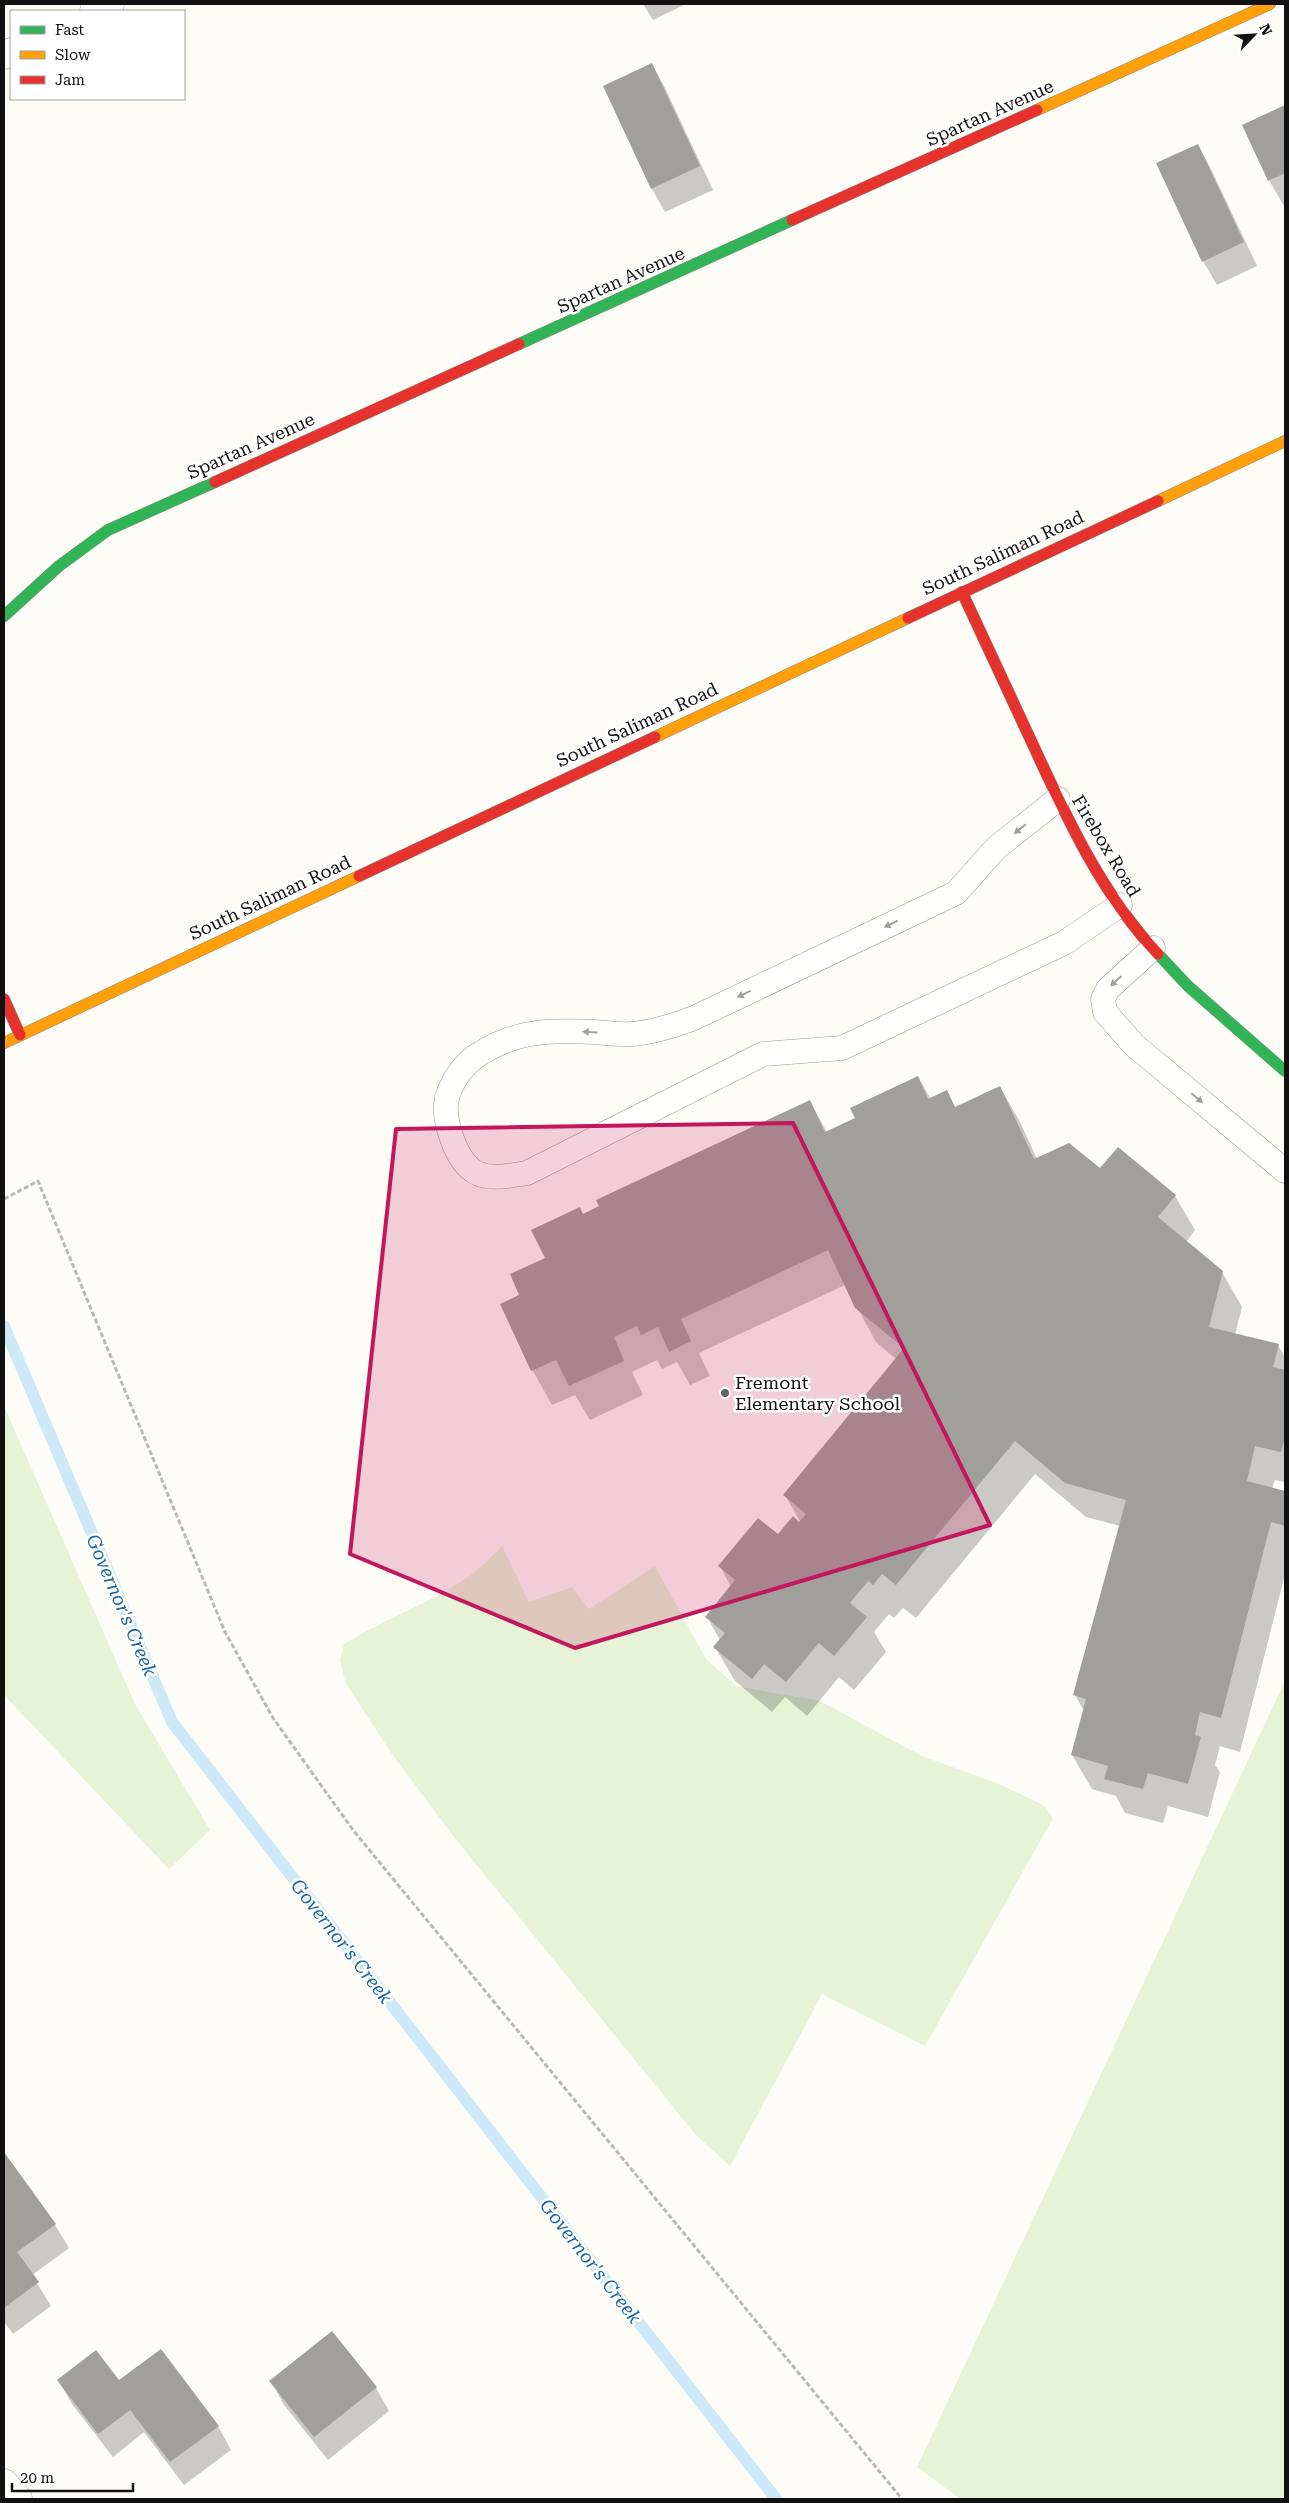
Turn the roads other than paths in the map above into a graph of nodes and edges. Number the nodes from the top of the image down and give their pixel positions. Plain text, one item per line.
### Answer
1 (110, 4) edge
2 (1270, 4) edge
3 (96, 10) edge
4 (1285, 441) edge
5 (962, 592) junction
6 (4, 616) edge
7 (1058, 798) junction
8 (1120, 905) junction
9 (1152, 948) junction
10 (4, 1000) edge
11 (20, 1035) junction
12 (4, 1043) edge
13 (1285, 1071) edge
14 (1285, 1172) edge
15 (4, 2482) edge
16 (18, 2499) edge

1 - 3 street
2 - 6 street, Spartan Avenue
4 - 5 street, South Saliman Road
5 - 7 street, Firebox Road
5 - 11 street, South Saliman Road
7 - 8 street, Firebox Road
7 -> 8 lane
8 - 9 street, Firebox Road
9 - 13 street, Firebox Road
9 -> 14 lane
10 - 11 street
11 - 12 street, South Saliman Road
15 - 16 street

